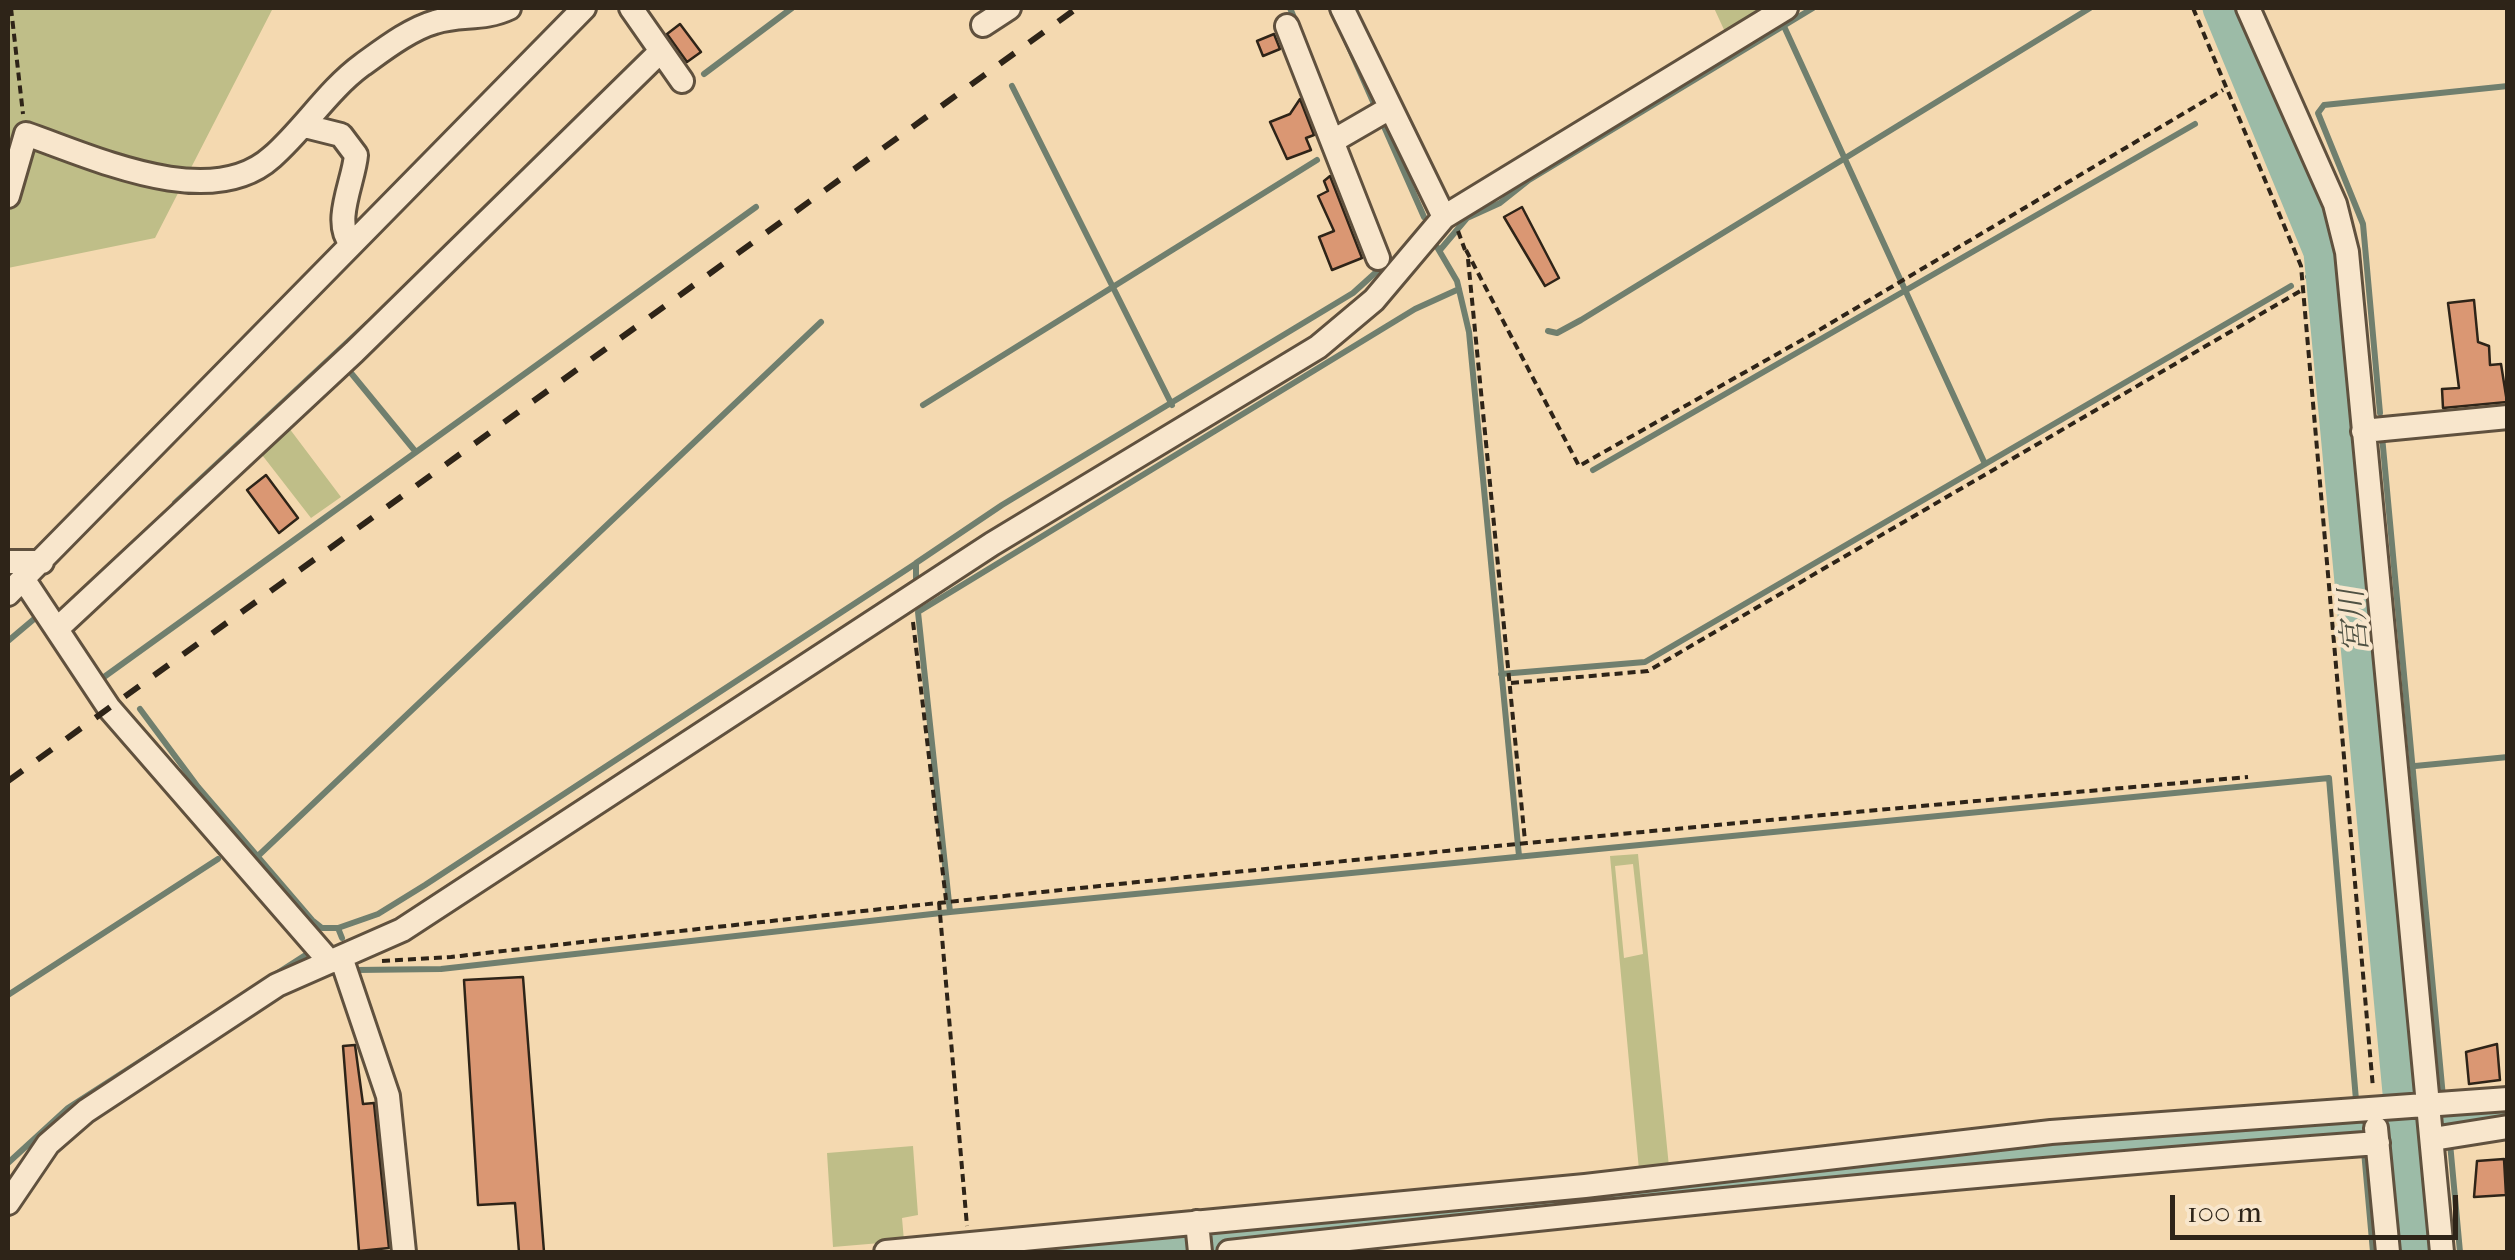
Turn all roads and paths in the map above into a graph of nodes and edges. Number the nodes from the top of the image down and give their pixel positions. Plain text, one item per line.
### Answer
1 (12, 8) edge
2 (509, 8) edge
3 (584, 8) edge
4 (631, 8) edge
5 (1008, 8) edge
6 (1342, 8) edge
7 (1786, 8) edge
8 (2193, 8) edge
9 (2248, 8) edge
10 (983, 25) dead end
11 (1287, 26) dead end
12 (660, 52) junction
13 (682, 81) dead end
14 (2224, 90) junction
15 (1382, 112) junction
16 (305, 126) junction
17 (26, 134) junction
18 (1338, 138) junction
19 (8, 196) edge
20 (1452, 225) junction
21 (350, 244) junction
22 (1466, 250) junction
23 (1378, 258) dead end
24 (2302, 290) junction
25 (2508, 417) edge
26 (2363, 432) junction
27 (8, 562) edge
28 (42, 562) junction
29 (16, 587) edge
30 (911, 597) junction
31 (51, 618) junction
32 (1511, 677) junction
33 (2248, 777) dead end
34 (1523, 843) junction
35 (945, 902) junction
36 (373, 944) junction
37 (335, 959) junction
38 (2508, 1099) edge
39 (2438, 1120) junction
40 (2508, 1127) edge
41 (2374, 1129) junction
42 (1940, 1163) junction
43 (8, 1204) edge
44 (1199, 1238) edge
45 (969, 1248) edge
46 (404, 1252) edge
47 (886, 1252) edge
48 (1229, 1252) edge
49 (2388, 1252) edge
50 (2442, 1252) edge

1 - 17 path
2 - 16 street
3 - 21 street
4 - 12 street
5 - 10 street
6 - 15 street
7 - 20 street
8 - 14 path
9 - 26 street
11 - 18 street
12 - 13 street
12 - 31 street
14 - 22 path
14 - 24 path
15 - 18 street
15 - 20 street
16 - 17 street
16 - 21 street
17 - 19 street
18 - 23 street
20 - 22 path
20 - 30 street
21 - 28 street
22 - 32 path
24 - 32 path
24 - 41 path
25 - 26 street
26 - 39 street
27 - 28 street
28 - 29 street
29 - 31 street
30 - 35 path
30 - 36 street
31 - 37 street
32 - 34 path
33 - 34 path
34 - 35 path
35 - 36 path
35 - 45 path
36 - 37 street
37 - 43 street
37 - 46 street
38 - 39 street
39 - 40 street
39 - 41 street
39 - 50 street
41 - 42 street
41 - 42 street
41 - 49 street
42 - 44 street
42 - 48 street
44 - 45 street
45 - 47 street

